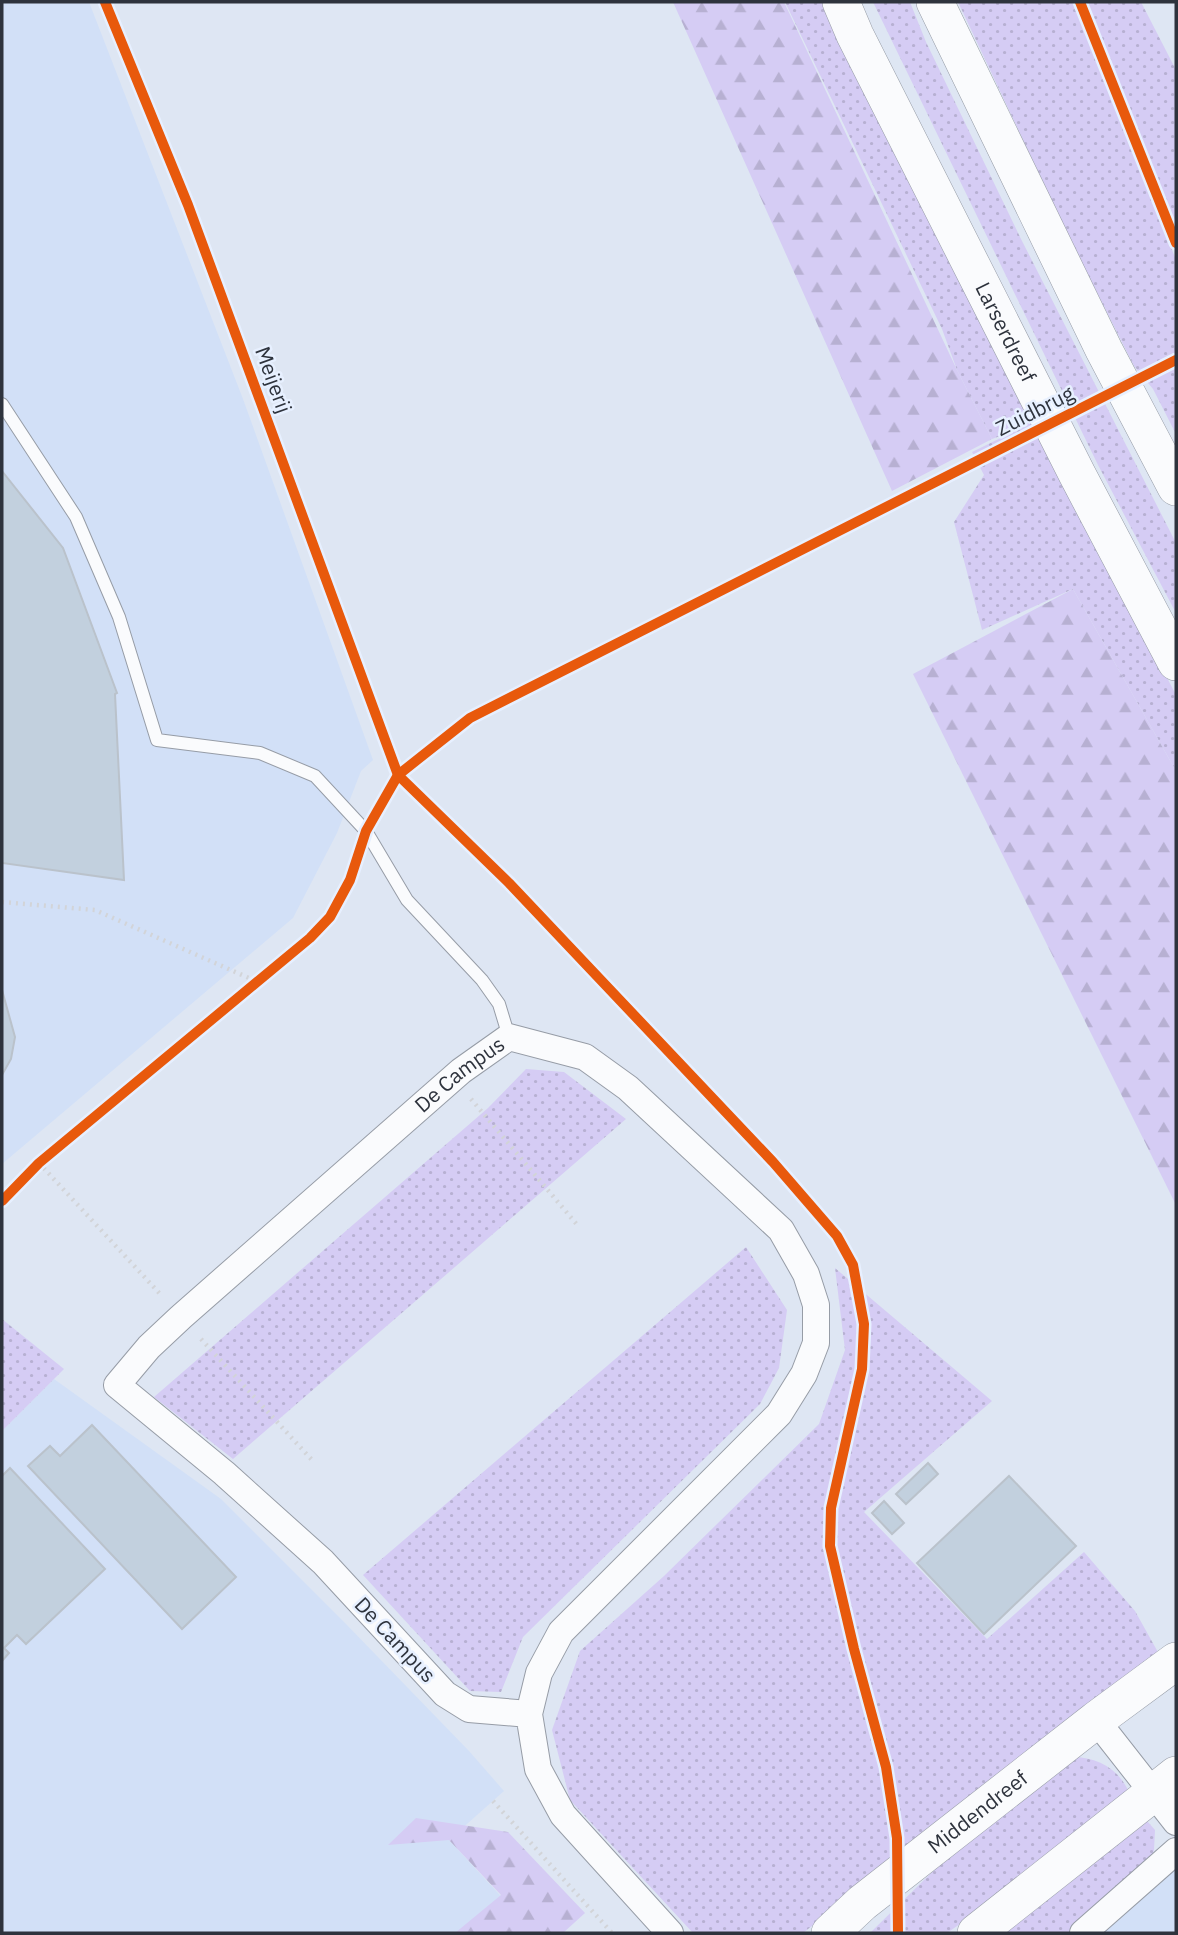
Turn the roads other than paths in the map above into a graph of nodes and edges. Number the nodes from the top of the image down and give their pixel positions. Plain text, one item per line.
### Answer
1 (841, 2) edge
2 (935, 2) edge
3 (2, 404) edge
4 (1176, 487) edge
5 (1176, 662) edge
6 (509, 1037) junction
7 (1176, 1661) edge
8 (528, 1714) junction
9 (1096, 1720) junction
10 (1164, 1784) edge
11 (1176, 1822) edge
12 (1176, 1851) edge
13 (670, 1933) edge
14 (830, 1933) edge
15 (976, 1933) edge
16 (1086, 1933) edge

1 - 5 main road, Larserdreef
2 - 4 main road
3 - 6 lane
6 - 8 street, De Campus
6 - 8 street, De Campus
7 - 9 main road, Middendreef
8 - 13 street, De Campus
9 - 10 street
9 - 14 main road, Middendreef
10 - 11 street
10 - 15 main road
12 - 16 street

